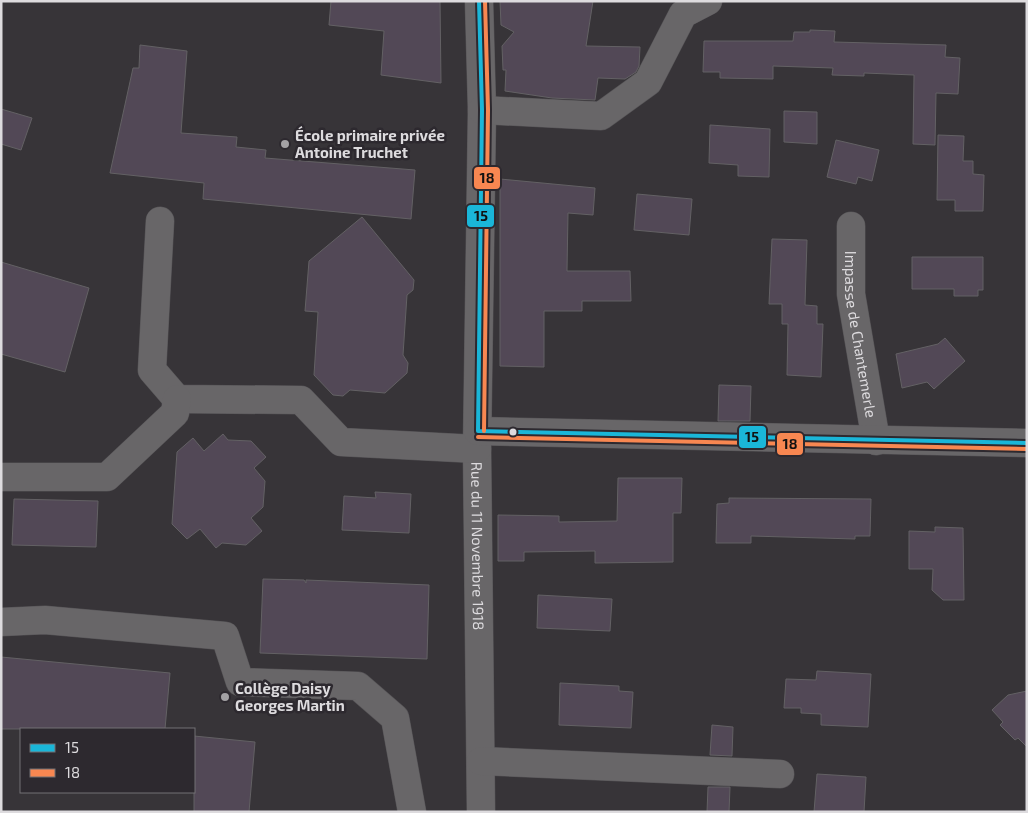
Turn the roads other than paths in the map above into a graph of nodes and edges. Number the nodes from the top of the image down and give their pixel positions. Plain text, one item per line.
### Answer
1 (479, 1) edge
2 (708, 1) edge
3 (482, 110) junction
4 (160, 221) dead end
5 (851, 226) dead end
6 (177, 400) junction
7 (477, 440) junction
8 (876, 441) junction
9 (1027, 443) edge
10 (1, 477) edge
11 (1, 622) edge
12 (480, 761) junction
13 (780, 774) dead end
14 (412, 812) edge
15 (481, 812) edge

1 - 3 street, Rue du 11 Novembre 1918
2 - 3 street
3 - 7 street, Rue du 11 Novembre 1918
4 - 6 street
5 - 8 street, Impasse de Chantemerle
6 - 7 street
6 - 10 street
7 - 8 street
7 - 12 street, Rue du 11 Novembre 1918
8 - 9 street
11 - 14 street
12 - 13 street
12 - 15 street, Rue du 11 Novembre 1918

